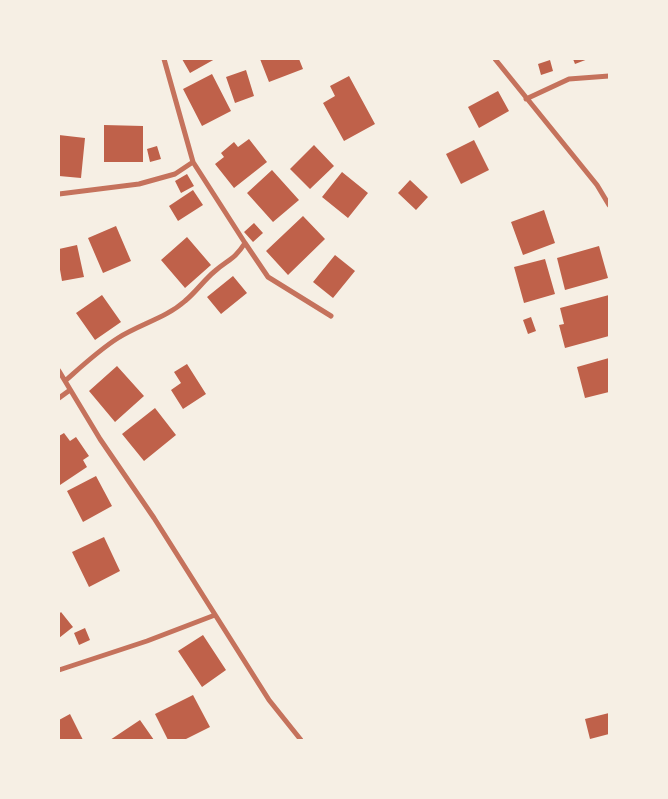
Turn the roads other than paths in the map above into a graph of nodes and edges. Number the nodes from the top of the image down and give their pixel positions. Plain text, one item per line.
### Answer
1 (164, 59) edge
2 (494, 59) edge
3 (609, 76) edge
4 (526, 99) junction
5 (193, 162) junction
6 (59, 194) edge
7 (609, 205) edge
8 (245, 243) junction
9 (331, 316) dead end
10 (59, 371) edge
11 (65, 381) junction
12 (70, 390) junction
13 (59, 398) edge
14 (215, 615) junction
15 (59, 670) edge
16 (301, 740) edge

1 - 5 street
2 - 4 street
3 - 4 street
4 - 7 street
5 - 6 street
5 - 8 street
8 - 9 street
8 - 11 street
10 - 11 street
11 - 12 street
12 - 13 street
12 - 14 street
14 - 15 street
14 - 16 street

